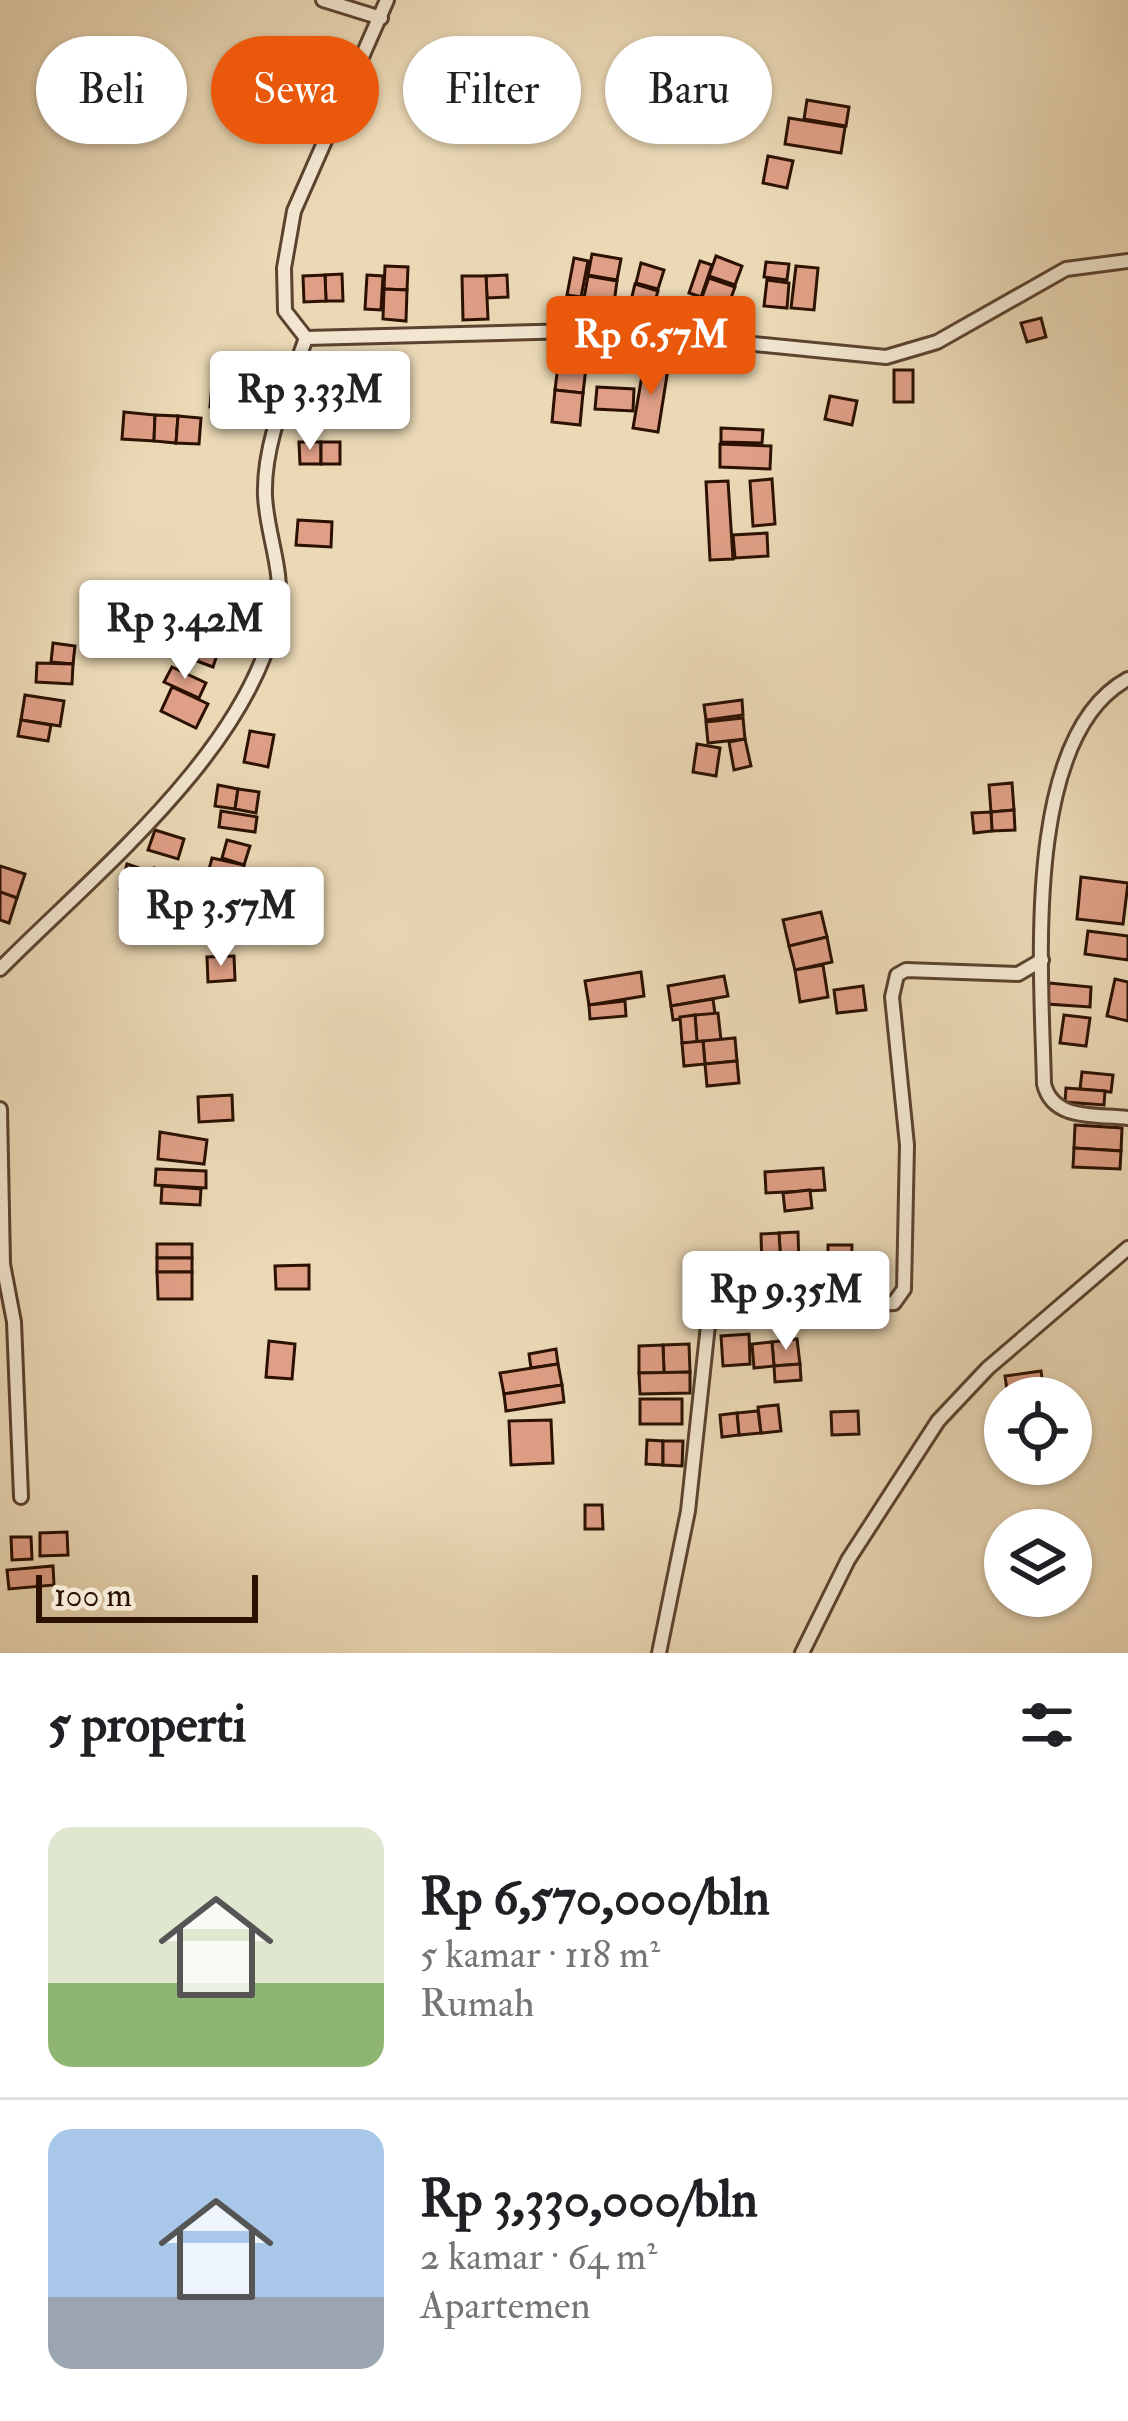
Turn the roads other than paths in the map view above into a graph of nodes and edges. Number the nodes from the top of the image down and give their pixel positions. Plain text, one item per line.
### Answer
1 (323, 0) edge
2 (387, 0) edge
3 (381, 18) junction
4 (1128, 261) edge
5 (306, 338) junction
6 (1128, 679) edge
7 (1042, 960) junction
8 (0, 970) edge
9 (0, 1109) edge
10 (1128, 1118) edge
11 (1128, 1248) edge
12 (21, 1497) dead end
13 (659, 1653) edge
14 (802, 1653) edge

1 - 3 street
2 - 3 street
3 - 5 street
4 - 5 street
5 - 8 street
6 - 7 street
7 - 10 street
7 - 13 street
9 - 12 street
11 - 14 street

